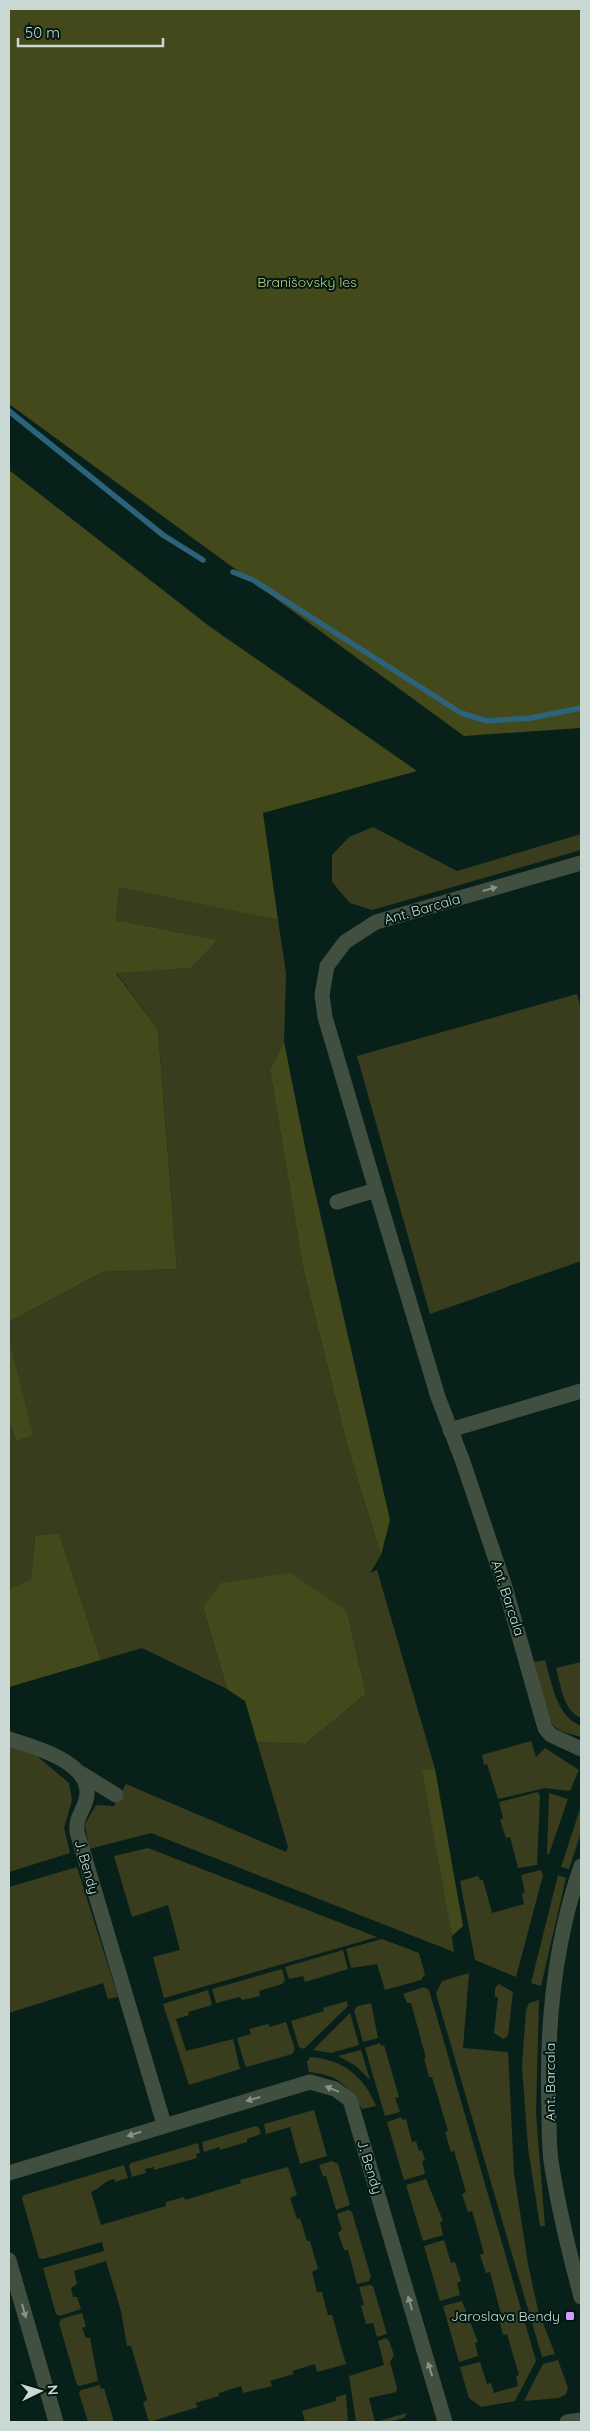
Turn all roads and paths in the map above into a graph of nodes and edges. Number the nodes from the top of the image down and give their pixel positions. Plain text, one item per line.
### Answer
1 (581, 863) edge
2 (376, 1190) junction
3 (337, 1202) dead end
4 (581, 1392) edge
5 (450, 1430) junction
6 (9, 1739) edge
7 (581, 1749) edge
8 (82, 1774) junction
9 (116, 1795) dead end
10 (581, 1866) edge
11 (164, 2124) junction
12 (9, 2173) edge
13 (9, 2260) edge
14 (581, 2297) edge
15 (581, 2420) edge
16 (56, 2422) edge
17 (445, 2422) edge
18 (567, 2422) edge

2 -> 1 street, Ant. Barcala
2 - 3 street
2 - 5 street, Ant. Barcala
4 - 5 street
5 - 7 street, Ant. Barcala
6 - 8 street
8 - 9 street
8 - 11 street, J. Bendy
10 - 14 street, Ant. Barcala
11 -> 12 street, J. Bendy
17 -> 11 street, J. Bendy
13 -> 16 street
15 - 18 street

